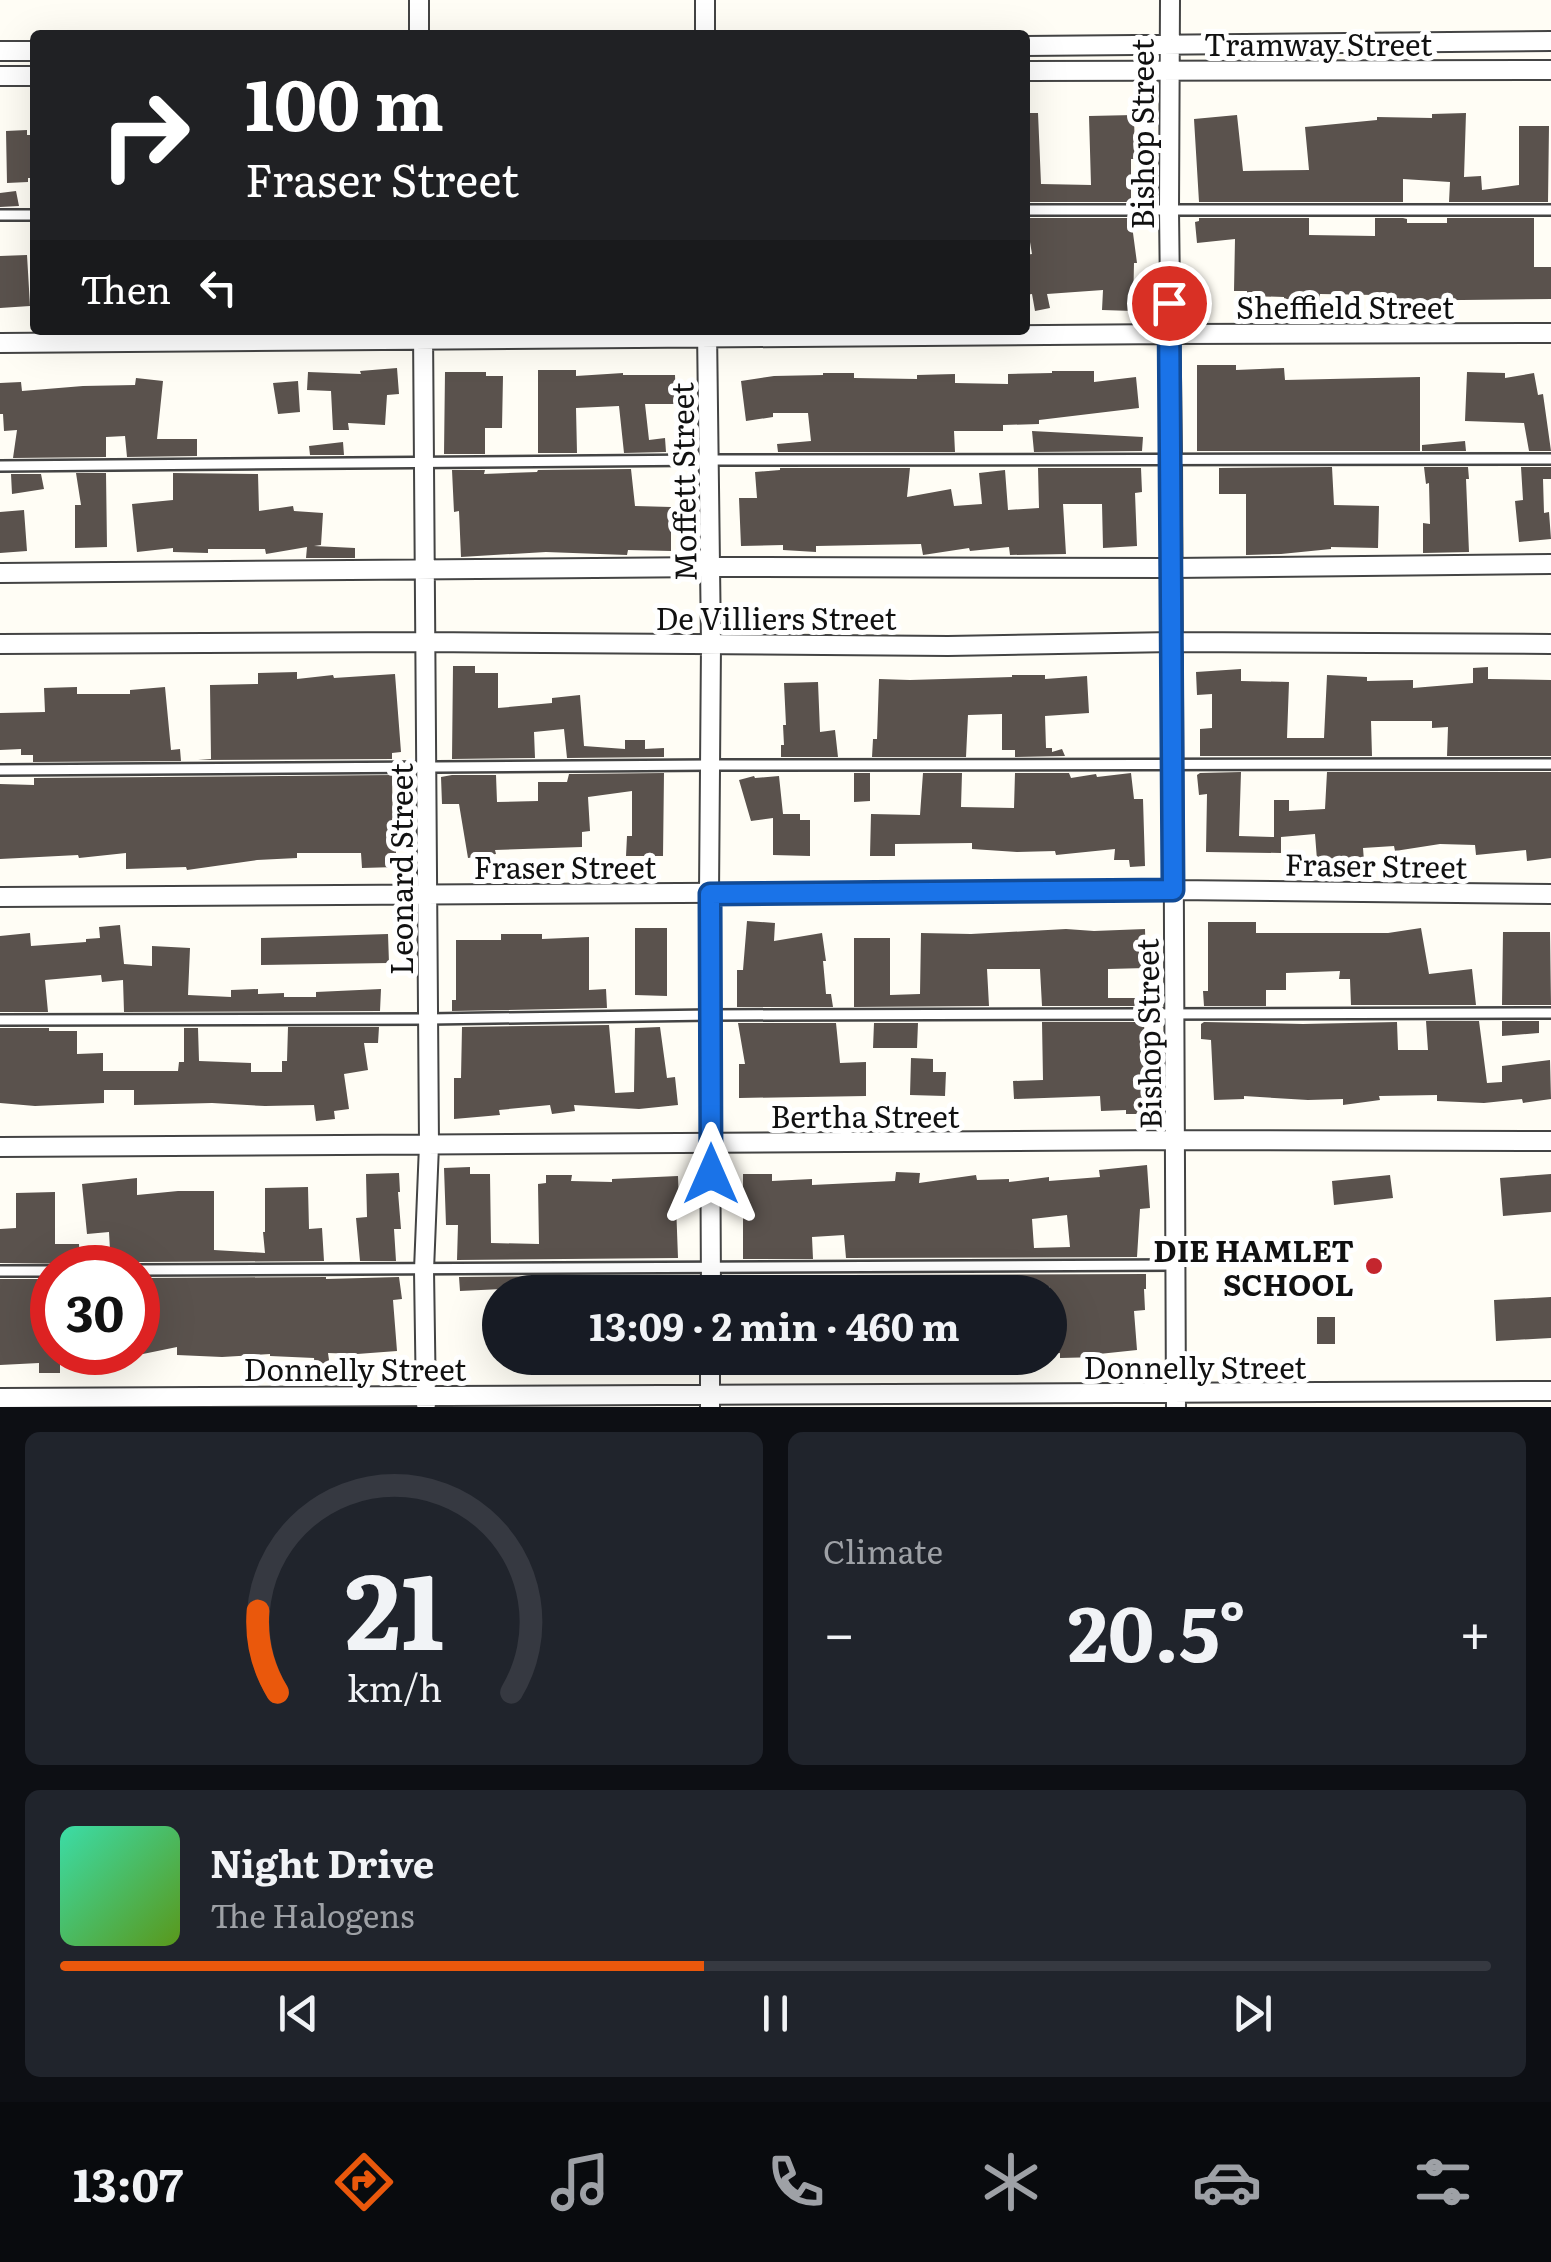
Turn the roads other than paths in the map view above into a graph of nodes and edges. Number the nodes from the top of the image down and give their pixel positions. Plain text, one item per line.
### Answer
1 (420, 0) edge
2 (705, 0) edge
3 (1170, 0) edge
4 (420, 30) edge
5 (705, 30) edge
6 (1551, 40) edge
7 (1374, 44) junction
8 (1030, 46) edge
9 (1168, 46) junction
10 (0, 51) edge
11 (30, 51) edge
12 (1168, 70) junction
13 (1551, 70) edge
14 (1030, 71) edge
15 (1374, 71) junction
16 (0, 76) edge
17 (30, 76) edge
18 (1030, 210) edge
19 (1168, 210) junction
20 (1551, 210) edge
21 (0, 215) edge
22 (30, 215) edge
23 (1551, 333) edge
24 (1030, 334) edge
25 (1170, 334) junction
26 (423, 335) edge
27 (708, 335) edge
28 (0, 343) edge
29 (1172, 458) junction
30 (1551, 458) edge
31 (708, 460) junction
32 (425, 464) junction
33 (0, 466) edge
34 (1551, 564) edge
35 (710, 567) junction
36 (1172, 568) junction
37 (426, 569) junction
38 (0, 574) edge
39 (425, 642) junction
40 (1173, 642) junction
41 (0, 644) edge
42 (711, 644) junction
43 (1551, 644) edge
44 (1551, 764) edge
45 (711, 765) junction
46 (1173, 766) junction
47 (428, 768) junction
48 (0, 770) edge
49 (1173, 890) junction
50 (428, 894) junction
51 (710, 894) junction
52 (1551, 894) edge
53 (0, 897) edge
54 (1551, 1013) edge
55 (1175, 1014) junction
56 (711, 1015) junction
57 (428, 1019) junction
58 (0, 1020) edge
59 (1176, 1140) junction
60 (1551, 1140) edge
61 (711, 1143) junction
62 (429, 1144) junction
63 (0, 1146) edge
64 (1175, 1265) junction
65 (712, 1267) junction
66 (160, 1270) edge
67 (424, 1270) junction
68 (0, 1271) edge
69 (30, 1271) edge
70 (712, 1275) edge
71 (1551, 1391) edge
72 (0, 1398) edge
73 (710, 1400) edge
74 (1176, 1400) edge
75 (426, 1402) edge

1 - 4 street
2 - 5 street
3 - 9 street, Bishop Street
6 - 7 street, Tramway Street
7 - 9 street, Tramway Street
7 - 15 street
8 - 9 street, Tramway Street
9 - 12 street, Bishop Street
10 - 11 street
12 - 14 street, Tramway Street
12 - 15 street, Tramway Street
12 - 19 street, Bishop Street
13 - 15 street, Tramway Street
16 - 17 street
18 - 19 lane
19 - 20 lane
19 - 25 street, Bishop Street
21 - 22 lane
23 - 25 street, Sheffield Street
24 - 25 street, Sheffield Street
25 - 29 street, Bishop Street
26 - 28 street, Sheffield Street
26 - 32 street, Leonard Street
27 - 31 street, Moffett Street
29 - 30 lane
29 - 31 lane
29 - 36 street, Bishop Street
31 - 32 lane
31 - 35 street, Moffett Street
32 - 33 lane
32 - 37 street, Leonard Street
34 - 36 street, De Villiers Street
35 - 36 street, De Villiers Street
35 - 37 street, De Villiers Street
35 - 42 street, Moffett Street
36 - 40 street, Bishop Street
37 - 38 street, De Villiers Street
37 - 39 street, Leonard Street
39 - 41 street, De Villiers Street
39 - 42 street, De Villiers Street
39 - 47 street, Leonard Street
40 - 42 street, De Villiers Street
40 - 43 street, De Villiers Street
40 - 46 street, Bishop Street
42 - 45 street, Moffett Street
44 - 46 lane
45 - 46 lane
45 - 47 lane
45 - 51 street, Moffett Street
46 - 49 street, Bishop Street
47 - 48 lane
47 - 50 street, Leonard Street
49 - 51 street, Fraser Street
49 - 52 street, Fraser Street
49 - 55 street, Bishop Street
50 - 51 street, Fraser Street
50 - 53 street, Fraser Street
50 - 57 street, Leonard Street
51 - 56 street, Moffett Street
54 - 55 lane
55 - 56 lane
55 - 59 street, Bishop Street
56 - 57 lane
56 - 61 street, Moffett Street
57 - 58 lane
57 - 62 street, Leonard Street
59 - 60 street, Bertha Street
59 - 61 street, Bertha Street
59 - 64 street, Bishop Street
61 - 62 street, Bertha Street
61 - 65 street, Moffett Street
62 - 63 street, Bertha Street
62 - 67 street, Leonard Street
64 - 65 lane
64 - 74 street, Bishop Street
65 - 67 lane
65 - 70 street, Moffett Street
66 - 67 lane
67 - 75 street, Leonard Street
68 - 69 lane
71 - 74 street, Donnelly Street
72 - 75 street, Donnelly Street
73 - 74 street, Donnelly Street
73 - 75 street, Donnelly Street

